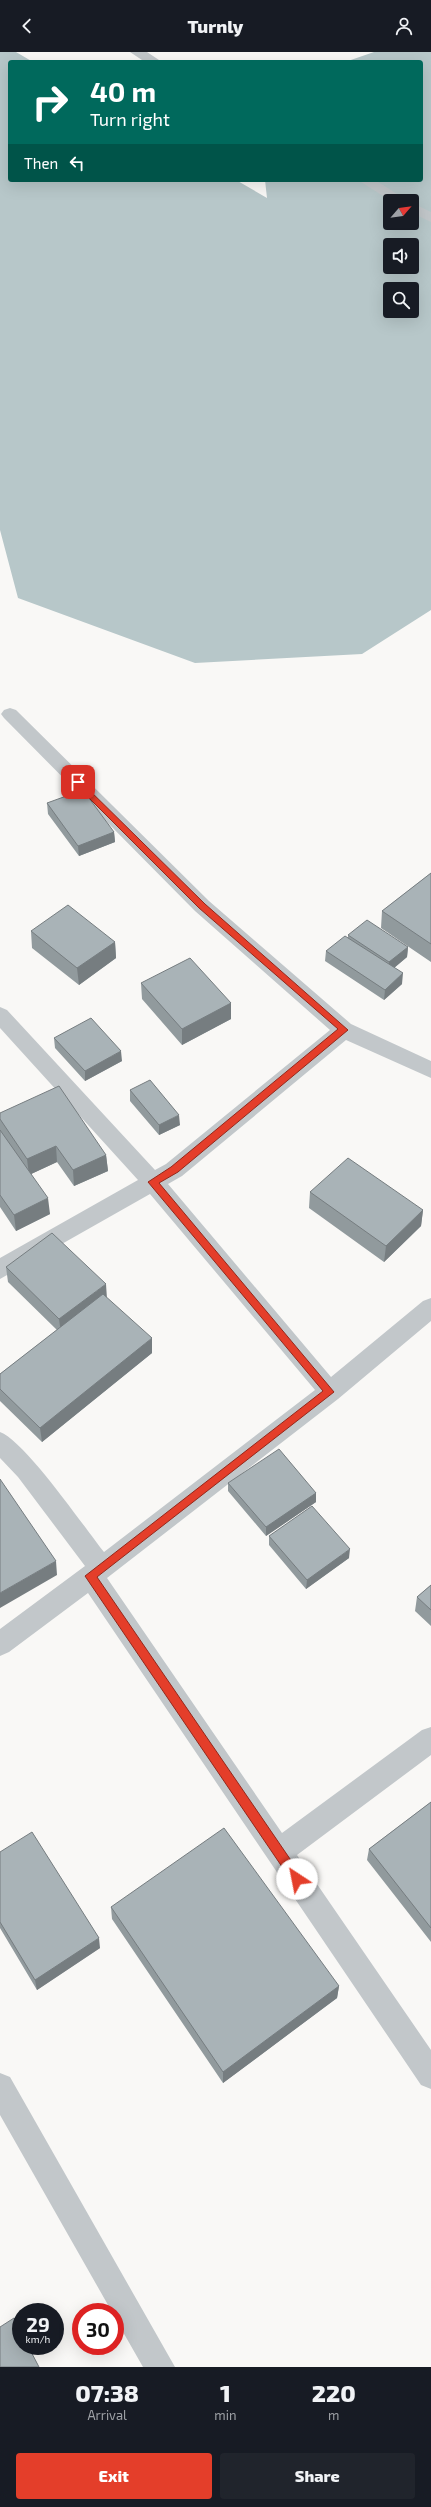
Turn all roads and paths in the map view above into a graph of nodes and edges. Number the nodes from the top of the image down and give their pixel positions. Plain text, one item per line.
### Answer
1 (137, 52) edge
2 (151, 60) edge
3 (369, 182) edge
4 (390, 194) edge
5 (419, 211) edge
6 (431, 218) edge
7 (10, 714) dead end
8 (0, 1015) edge
9 (344, 1030) junction
10 (427, 1061) edge
11 (153, 1182) junction
12 (0, 1270) edge
13 (431, 1308) edge
14 (330, 1392) junction
15 (0, 1442) edge
16 (96, 1572) junction
17 (0, 1644) edge
18 (431, 1739) edge
19 (279, 1852) junction
20 (431, 2075) edge
21 (0, 2087) edge
22 (160, 2367) edge

1 - 2 street
3 - 4 street
5 - 6 street
7 - 9 street
8 - 11 street
9 - 10 street
9 - 11 street
11 - 12 street
11 - 14 street
13 - 14 street
14 - 16 street
15 - 16 street
16 - 17 street
16 - 19 street
18 - 19 street
19 - 20 street
21 - 22 street

